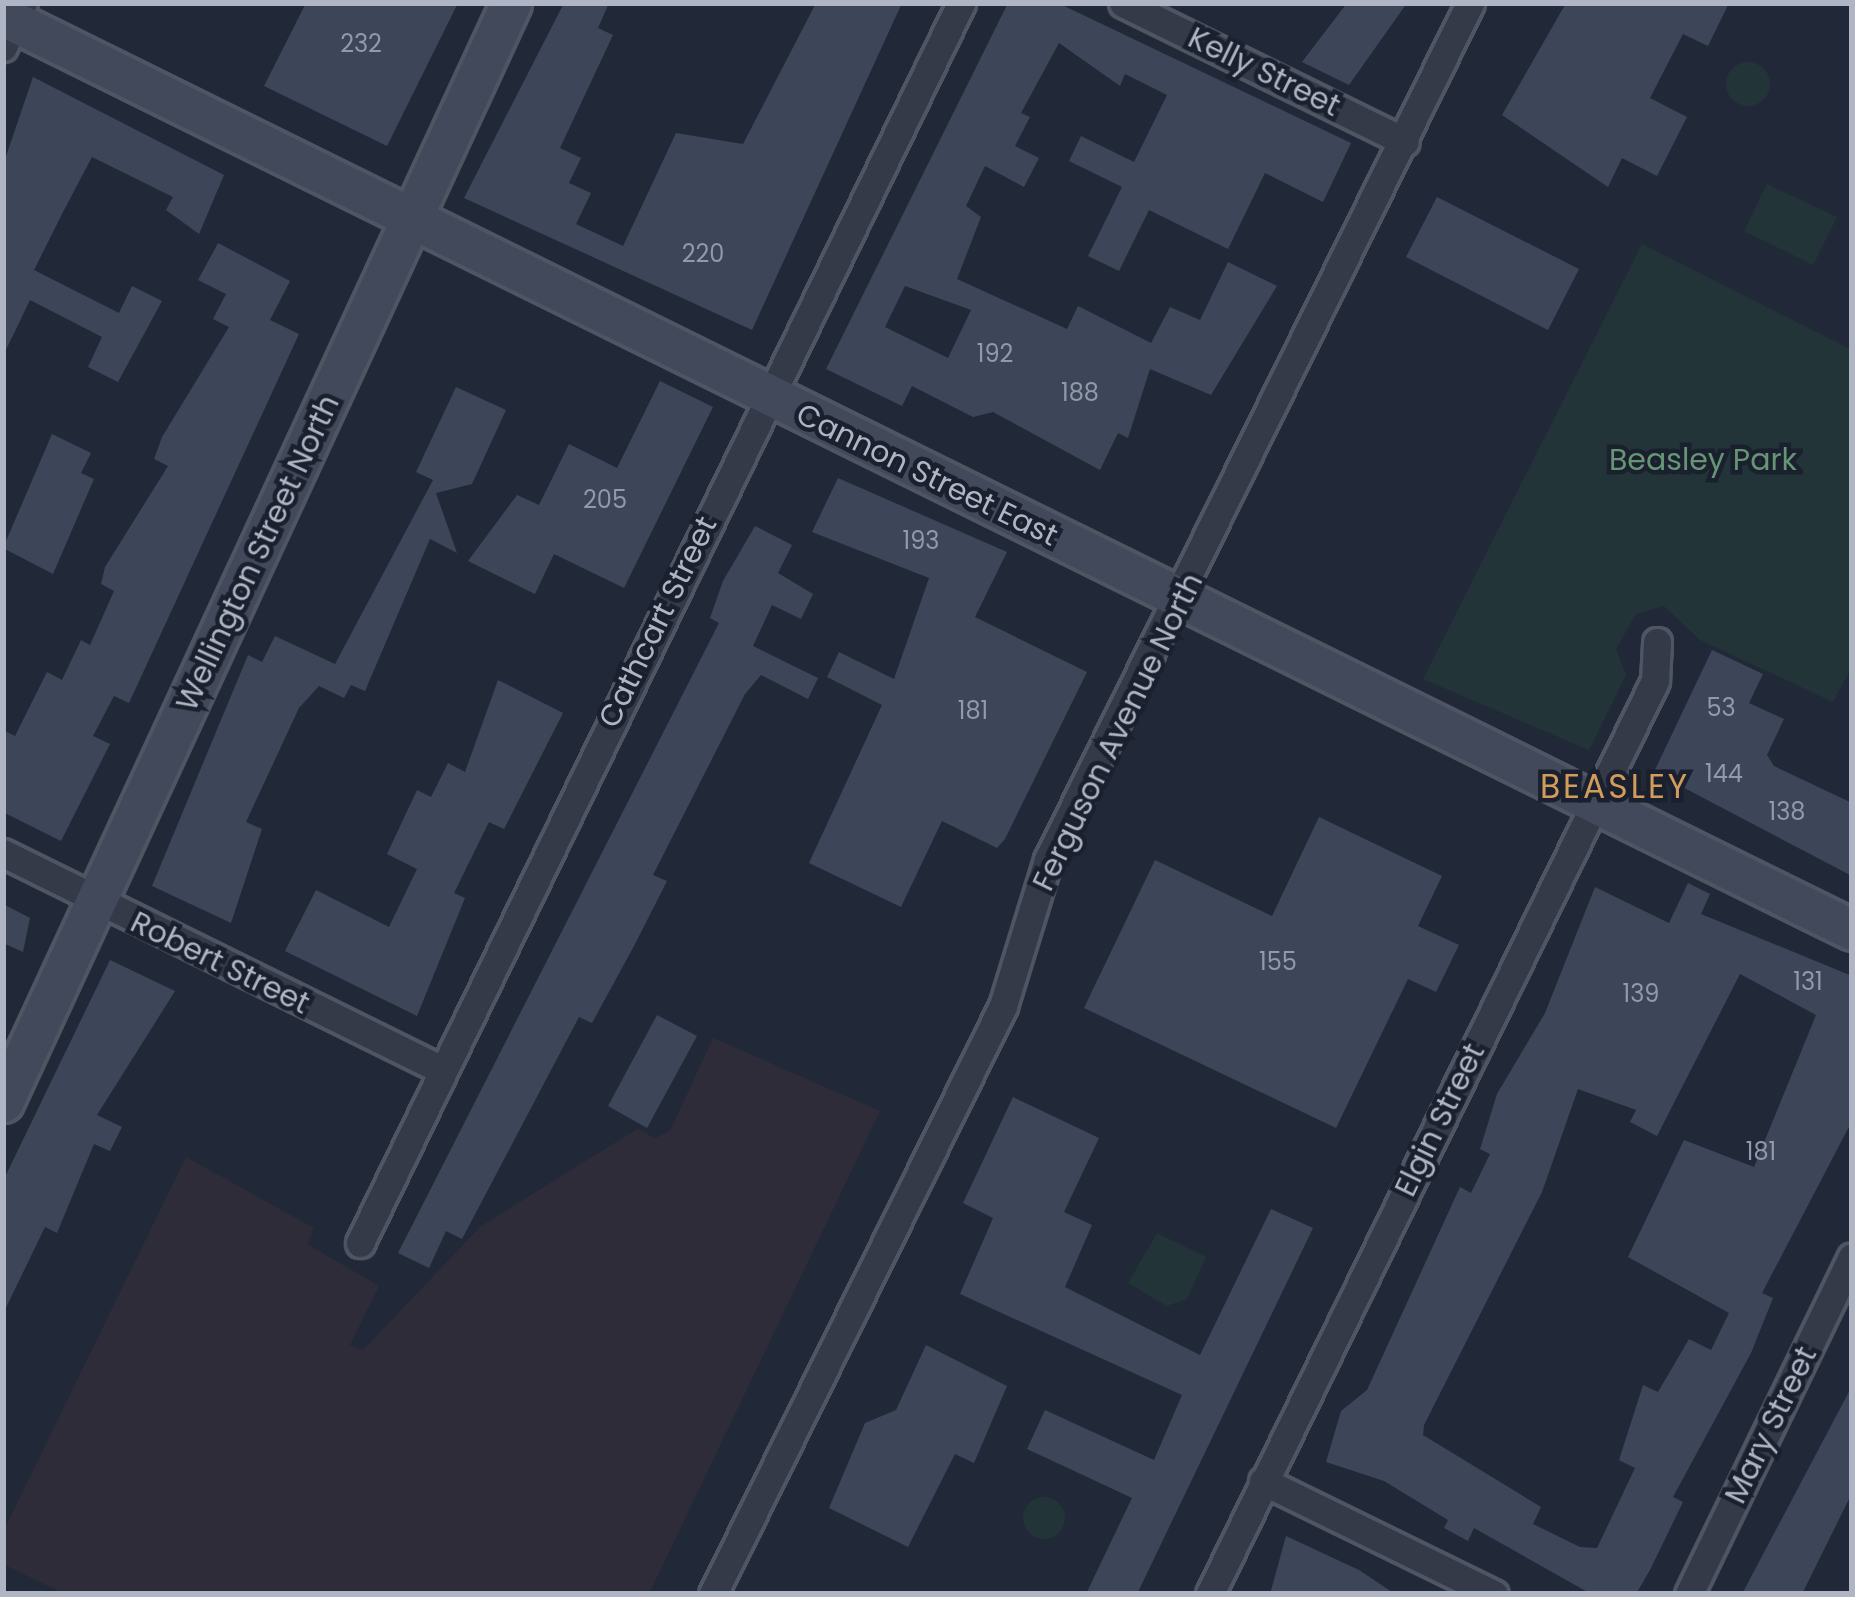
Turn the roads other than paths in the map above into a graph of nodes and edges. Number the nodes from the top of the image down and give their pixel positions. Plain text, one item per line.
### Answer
1 (511, 3) edge
2 (962, 3) edge
3 (1123, 3) edge
4 (1470, 3) edge
5 (11, 22) edge
6 (1405, 142) junction
7 (410, 218) junction
8 (769, 396) junction
9 (1178, 600) junction
10 (1657, 642) dead end
11 (1594, 804) junction
12 (3, 853) edge
13 (97, 902) junction
14 (1852, 930) edge
15 (438, 1068) junction
16 (3, 1102) edge
17 (360, 1243) dead end
18 (1852, 1257) edge
19 (1263, 1481) junction
20 (713, 1594) edge
21 (1210, 1594) edge
22 (1494, 1594) edge
23 (1689, 1594) edge

1 - 7 main road, Wellington Street North
2 - 8 street, Cathcart Street
3 - 6 street, Kelly Street
4 - 6 street, Ferguson Avenue North
5 - 7 main road, Cannon Street East
6 - 9 street, Ferguson Avenue North
7 - 8 main road, Cannon Street East
7 - 13 main road, Wellington Street North
8 - 9 main road, Cannon Street East
8 - 15 street, Cathcart Street
9 - 11 main road, Cannon Street East
9 - 20 street, Ferguson Avenue North
10 - 11 street, Elgin Street
11 - 14 main road, Cannon Street East
11 - 19 street, Elgin Street
12 - 13 street, Robert Street
13 - 15 street, Robert Street
13 - 16 main road, Wellington Street North
15 - 17 street, Cathcart Street
18 - 23 street, Mary Street
19 - 21 street, Elgin Street
19 - 22 street

